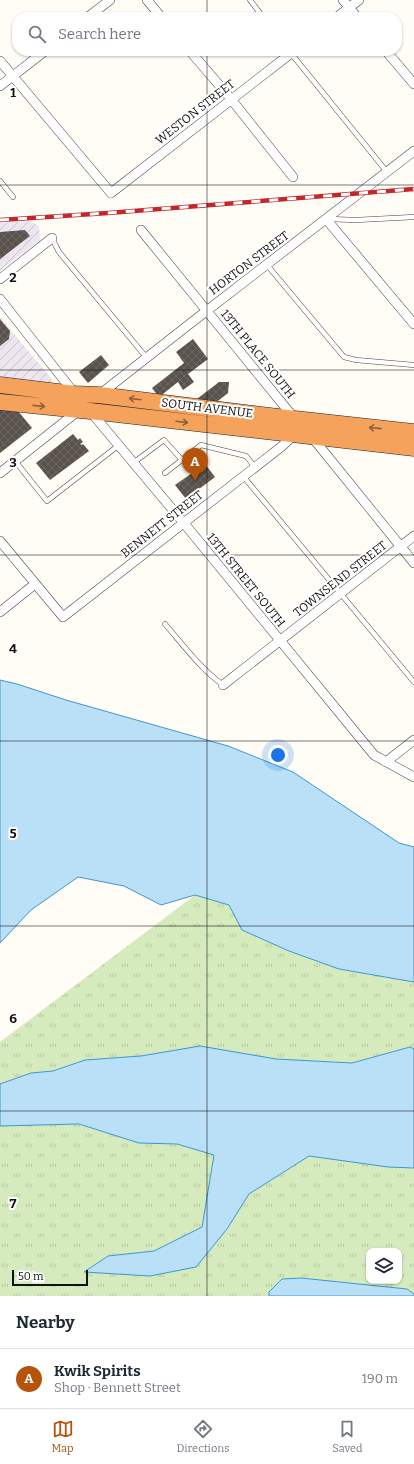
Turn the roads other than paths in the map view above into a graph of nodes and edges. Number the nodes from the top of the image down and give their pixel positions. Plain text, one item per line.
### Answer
1 (110, 0) edge
2 (147, 0) edge
3 (250, 0) edge
4 (343, 0) edge
5 (359, 0) edge
6 (349, 8) junction
7 (94, 12) edge
8 (157, 12) edge
9 (259, 12) edge
10 (344, 12) edge
11 (353, 12) edge
12 (39, 56) edge
13 (194, 56) edge
14 (287, 56) edge
15 (295, 56) edge
16 (390, 56) edge
17 (0, 61) edge
18 (13, 76) junction
19 (414, 84) edge
20 (0, 86) edge
21 (231, 99) junction
22 (414, 151) edge
23 (387, 172) junction
24 (293, 177) dead end
25 (0, 181) edge
26 (13, 197) dead end
27 (414, 216) edge
28 (326, 219) junction
29 (141, 230) dead end
30 (52, 238) joint
31 (266, 265) junction
32 (0, 279) edge
33 (0, 299) edge
34 (206, 311) junction
35 (414, 324) edge
36 (146, 357) junction
37 (414, 365) edge
38 (0, 385) edge
39 (75, 394) junction
40 (99, 395) junction
41 (0, 402) edge
42 (84, 411) junction
43 (295, 419) junction
44 (414, 432) edge
45 (294, 435) junction
46 (312, 437) junction
47 (119, 445) junction
48 (414, 448) edge
49 (182, 460) junction
50 (15, 461) junction
51 (133, 463) junction
52 (255, 467) junction
53 (0, 473) edge
54 (165, 473) dead end
55 (243, 476) junction
56 (183, 522) junction
57 (414, 536) edge
58 (0, 541) edge
59 (401, 547) junction
60 (414, 562) edge
61 (35, 584) junction
62 (341, 593) junction
63 (0, 612) edge
64 (166, 624) dead end
65 (280, 641) junction
66 (414, 682) edge
67 (223, 685) joint
68 (414, 740) edge
69 (386, 762) junction
70 (414, 777) edge

1 - 7 street
2 - 8 street
3 - 9 lane
4 - 6 street
5 - 6 street
6 - 10 street
6 - 11 street
12 - 18 street
13 - 21 street
14 - 21 street, WESTON STREET
15 - 23 lane
16 - 19 street
17 - 18 street
18 - 20 street
18 - 21 street, WESTON STREET
21 - 24 street
22 - 23 street, HORTON STREET
23 - 28 street, HORTON STREET
25 - 26 lane
27 - 28 lane
28 - 31 street, HORTON STREET
28 - 35 street
29 - 34 street, 13TH PLACE SOUTH
30 - 32 street
30 - 36 lane
31 - 34 street, HORTON STREET
31 - 37 lane
33 - 39 street
34 - 36 street, HORTON STREET
34 - 43 street, 13TH PLACE SOUTH
36 - 40 street, HORTON STREET
38 - 39 highway, SOUTH AVENUE
39 - 40 highway, SOUTH AVENUE
43 -> 40 highway, SOUTH AVENUE
41 -> 42 highway, SOUTH AVENUE
42 -> 45 highway, SOUTH AVENUE
42 - 47 street, 13TH STREET SOUTH
42 - 50 street
44 -> 43 highway, SOUTH AVENUE
45 - 46 highway, SOUTH AVENUE
45 - 52 street, BENNETT STREET
46 - 48 highway, SOUTH AVENUE
46 - 59 street
47 - 50 lane
47 - 51 street, 13TH STREET SOUTH
49 - 51 lane
49 - 52 lane
49 - 54 lane
50 - 53 street
51 - 56 street, 13TH STREET SOUTH
52 - 55 street, BENNETT STREET
55 - 56 street, BENNETT STREET
55 - 62 lane
56 - 61 street, BENNETT STREET
56 - 65 street, 13TH STREET SOUTH
57 - 59 street, TOWNSEND STREET
58 - 61 street
59 - 60 street
59 - 62 street, TOWNSEND STREET
61 - 63 street
62 - 65 street, TOWNSEND STREET
62 - 66 lane
64 - 67 lane
65 - 67 street, TOWNSEND STREET
65 - 69 street, 13TH STREET SOUTH
68 - 69 street
69 - 70 street, 13TH STREET SOUTH

